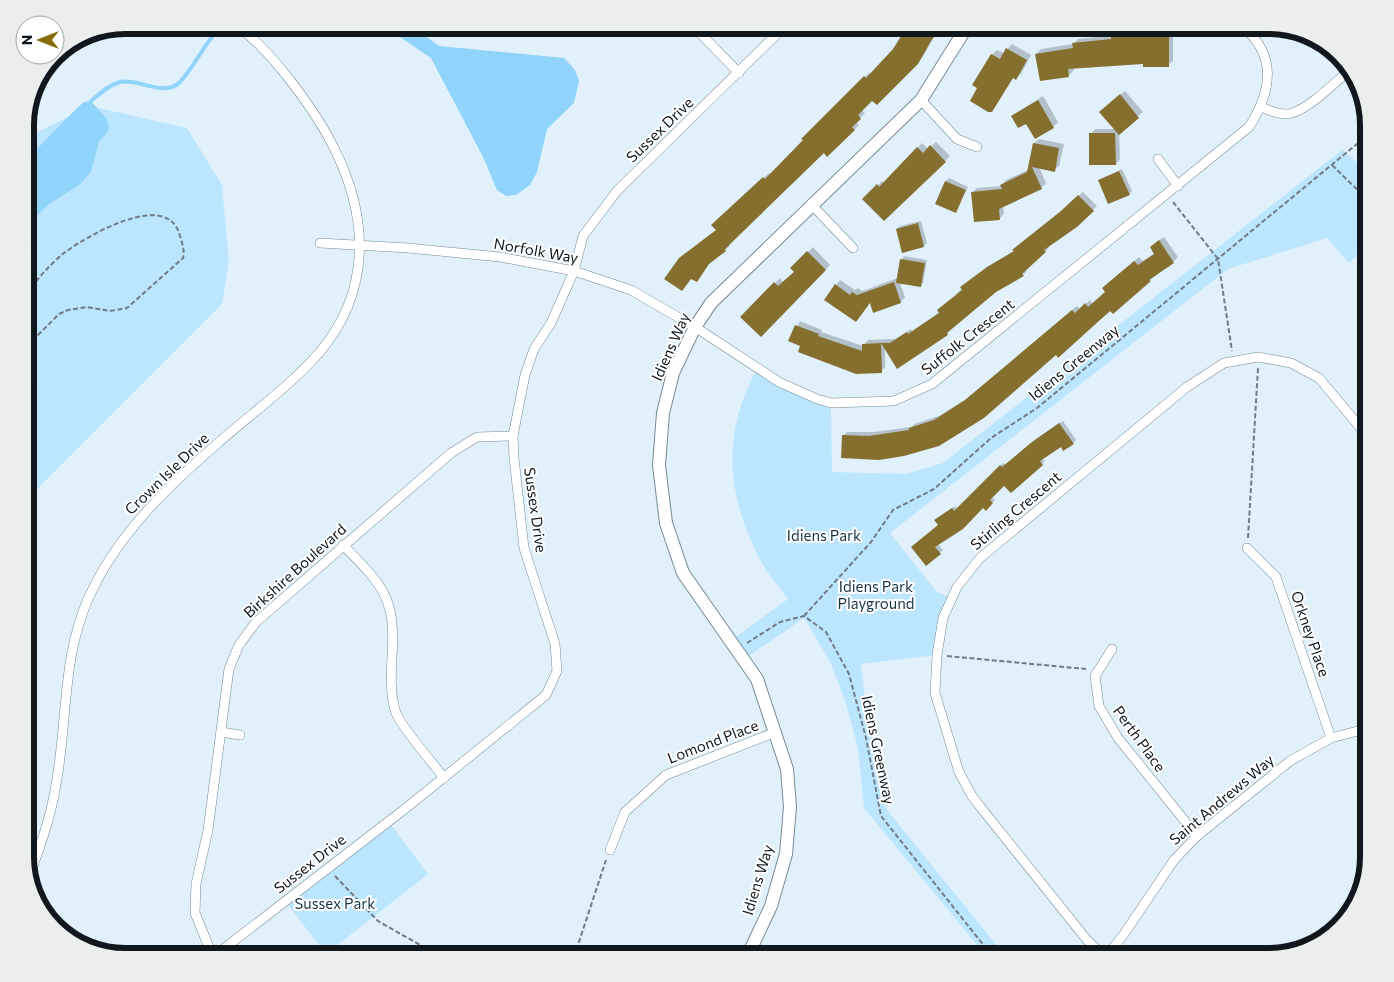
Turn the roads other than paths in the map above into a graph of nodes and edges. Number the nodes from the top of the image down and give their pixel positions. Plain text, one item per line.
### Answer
1 (250, 34) edge
2 (701, 34) edge
3 (777, 34) edge
4 (964, 34) edge
5 (1252, 34) edge
6 (739, 73) junction
7 (1345, 74) edge
8 (920, 100) junction
9 (1262, 107) junction
10 (977, 147) dead end
11 (1158, 159) dead end
12 (1178, 186) junction
13 (812, 204) junction
14 (320, 243) dead end
15 (360, 246) junction
16 (853, 248) dead end
17 (574, 271) junction
18 (695, 327) junction
19 (1360, 427) edge
20 (513, 436) junction
21 (343, 545) junction
22 (1247, 548) road end
23 (1112, 649) dead end
24 (1360, 730) edge
25 (220, 732) junction
26 (776, 732) junction
27 (240, 735) dead end
28 (1331, 738) junction
29 (444, 778) junction
30 (1197, 836) junction
31 (610, 850) road end
32 (34, 863) edge
33 (209, 948) edge
34 (225, 948) edge
35 (751, 948) edge
36 (1095, 948) edge
37 (1112, 948) edge

1 - 15 street, Crown Isle Drive
2 - 6 street
3 - 6 street, Sussex Drive
4 - 8 street, Idiens Way
5 - 9 street, Suffolk Crescent
6 - 17 street, Sussex Drive
7 - 9 street
8 - 10 street
8 - 13 street, Idiens Way
9 - 12 street, Suffolk Crescent
11 - 12 street
12 - 18 street, Suffolk Crescent
13 - 16 street
13 - 18 street, Idiens Way
14 - 15 street
15 - 17 street, Norfolk Way
15 - 32 street, Crown Isle Drive
17 - 18 street, Norfolk Way
17 - 20 street, Sussex Drive
18 - 26 street, Idiens Way
19 - 36 street, Stirling Crescent
20 - 21 street, Birkshire Boulevard
20 - 29 street, Sussex Drive
21 - 25 street, Birkshire Boulevard
21 - 29 street
22 - 28 street, Orkney Place
23 - 30 street, Perth Place
24 - 28 street, Saint Andrews Way
25 - 27 street
25 - 33 street, Birkshire Boulevard
26 - 31 street, Lomond Place
26 - 35 street, Idiens Way
28 - 30 street, Saint Andrews Way
29 - 34 street, Sussex Drive
30 - 37 street, Saint Andrews Way

